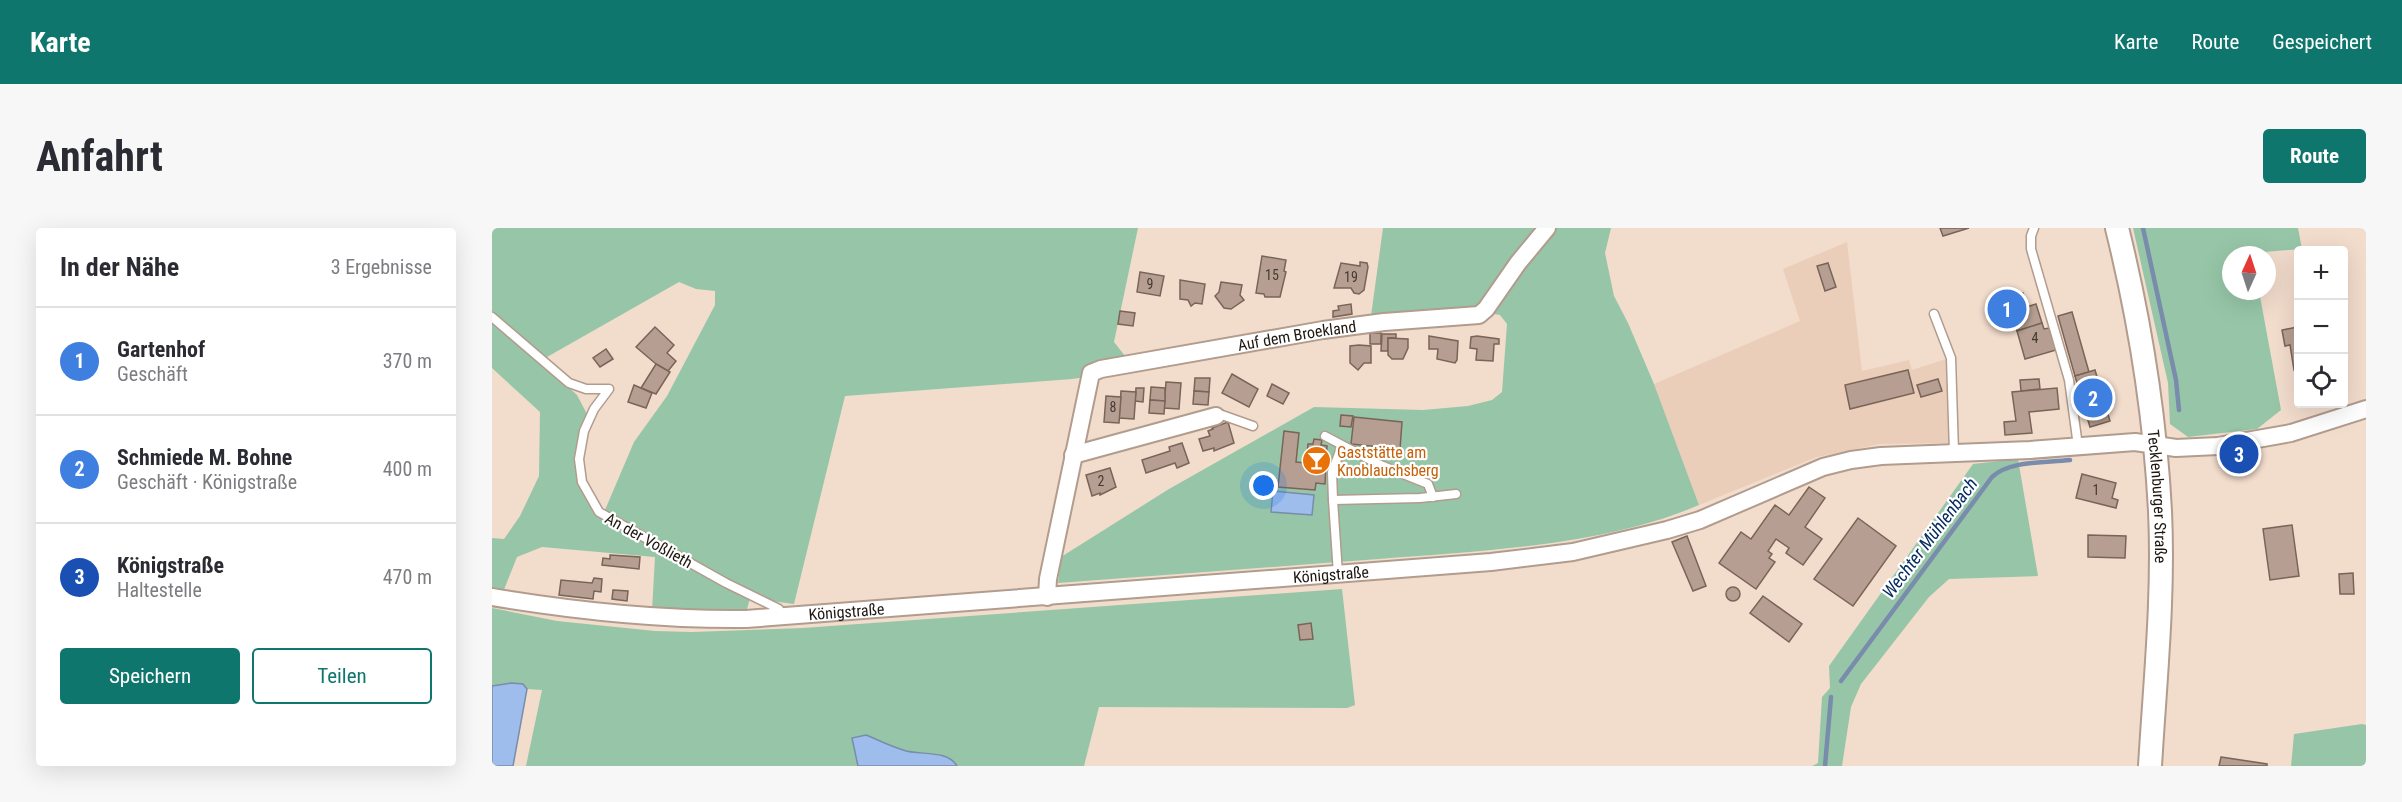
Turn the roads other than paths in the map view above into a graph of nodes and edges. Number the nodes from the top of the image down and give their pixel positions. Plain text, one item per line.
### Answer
1 (1547, 228) edge
2 (2034, 228) edge
3 (2117, 228) edge
4 (1934, 314) dead end
5 (492, 317) edge
6 (2366, 409) edge
7 (1216, 416) joint
8 (1252, 426) dead end
9 (1325, 436) dead end
10 (2155, 445) junction
11 (1342, 446) junction
12 (2078, 446) junction
13 (1954, 452) junction
14 (1074, 455) junction
15 (1456, 494) dead end
16 (1433, 497) junction
17 (1333, 500) junction
18 (1338, 574) junction
19 (492, 597) edge
20 (1047, 597) junction
21 (782, 617) junction
22 (2150, 766) edge

1 - 14 street, Auf dem Broekland
2 - 12 lane
3 - 10 main road, Tecklenburger Straße
4 - 13 lane
5 - 21 lane, An der Voßlieth
6 - 10 street, Königstraße
7 - 8 lane
7 - 14 street
9 - 11 lane
10 - 12 street, Königstraße
10 - 22 main road, Tecklenburger Straße
11 - 16 lane
11 - 17 lane
12 - 13 street, Königstraße
13 - 18 street, Königstraße
14 - 20 street, Auf dem Broekland
15 - 16 lane
16 - 17 lane
17 - 18 lane
18 - 20 street, Königstraße
19 - 21 street, Königstraße
20 - 21 street, Königstraße

